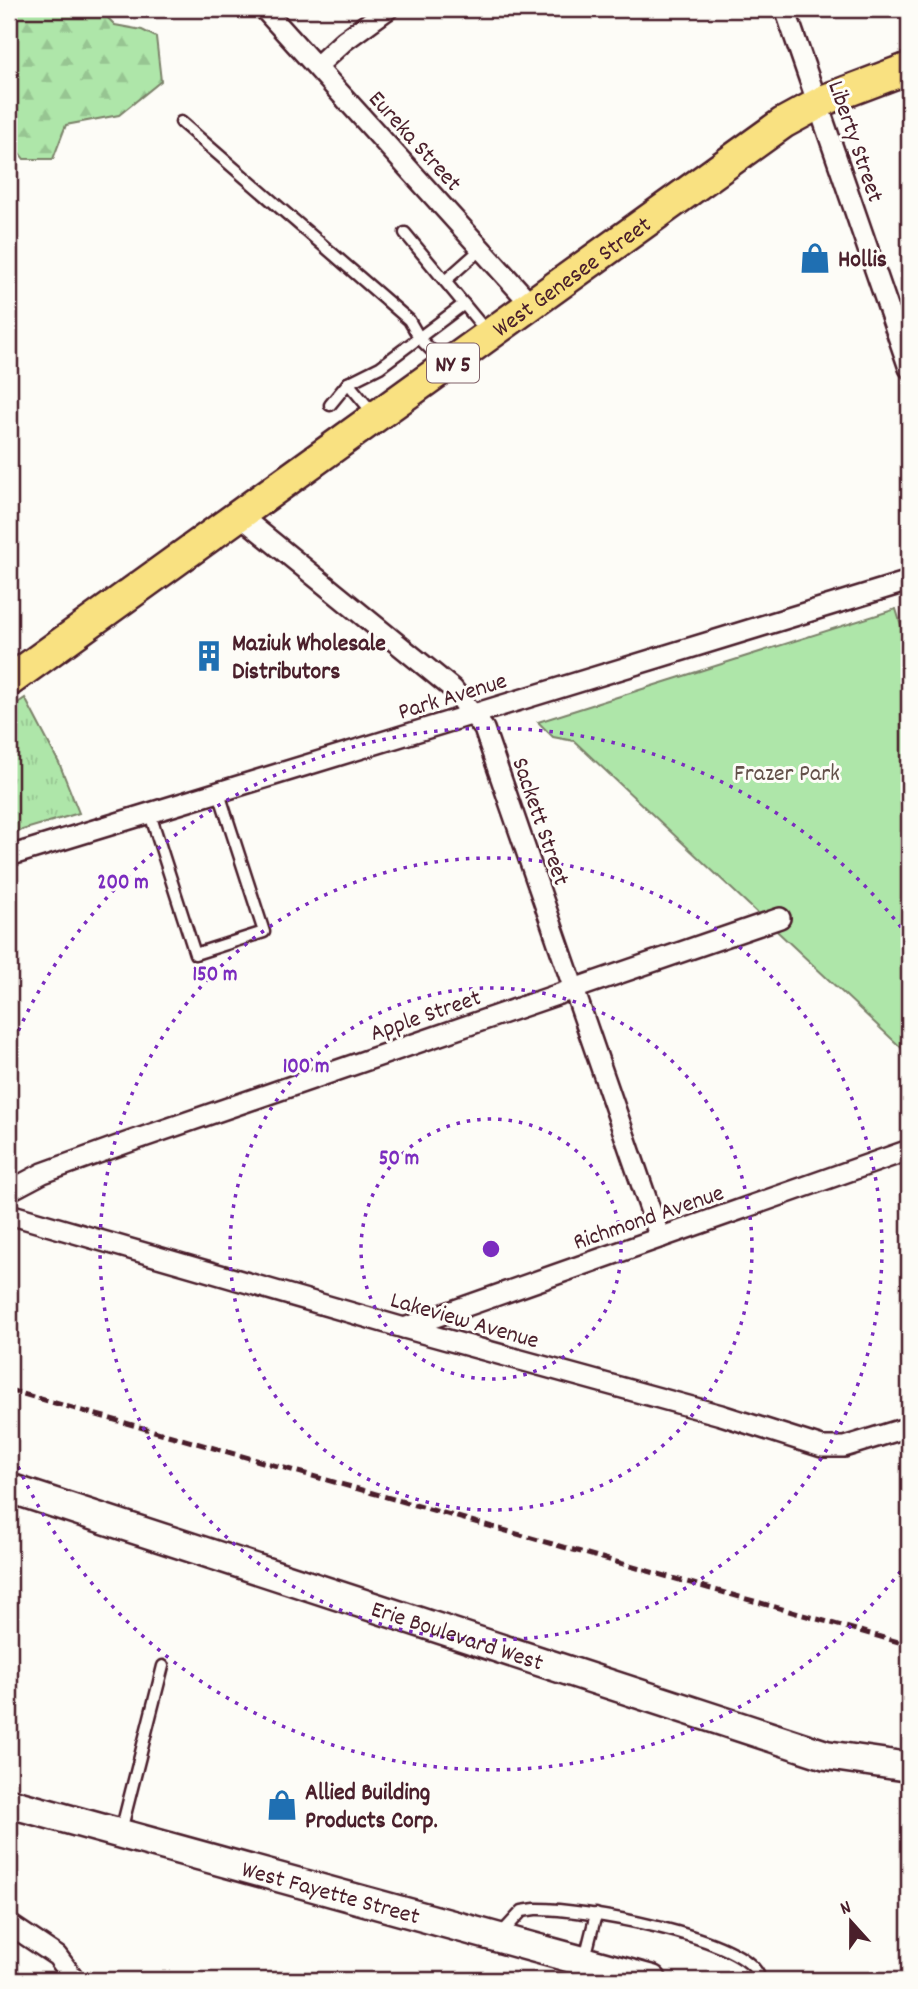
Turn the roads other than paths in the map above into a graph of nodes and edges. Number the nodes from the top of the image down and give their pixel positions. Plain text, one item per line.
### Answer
1 (264, 9) edge
2 (388, 9) edge
3 (785, 9) edge
4 (317, 66) junction
5 (909, 68) edge
6 (818, 103) junction
7 (181, 122) dead end
8 (405, 233) dead end
9 (481, 249) junction
10 (445, 281) junction
11 (464, 304) junction
12 (531, 304) junction
13 (489, 334) junction
14 (420, 339) junction
15 (447, 367) junction
16 (909, 369) edge
17 (348, 383) junction
18 (330, 405) dead end
19 (376, 416) junction
20 (238, 514) junction
21 (909, 581) edge
22 (9, 681) edge
23 (474, 714) junction
24 (219, 793) junction
25 (150, 814) junction
26 (9, 856) edge
27 (780, 918) dead end
28 (574, 989) junction
29 (909, 1150) edge
30 (9, 1191) edge
31 (9, 1214) edge
32 (660, 1238) junction
33 (404, 1328) junction
34 (909, 1427) edge
35 (9, 1488) edge
36 (163, 1666) dead end
37 (909, 1767) edge
38 (9, 1803) edge
39 (120, 1835) junction
40 (596, 1914) junction
41 (9, 1924) edge
42 (497, 1938) junction
43 (584, 1962) junction
44 (75, 1980) edge
45 (652, 1980) edge
46 (754, 1980) edge

1 - 4 street, Eureka Street
2 - 4 street
3 - 6 street, Liberty Street
4 - 9 street, Eureka Street
5 - 6 main road, West Genesee Street / NY 5
6 - 12 main road, West Genesee Street / NY 5
6 - 16 street, Liberty Street
7 - 14 lane
8 - 10 lane
9 - 10 lane
9 - 12 street, Eureka Street
10 - 11 lane
11 - 13 lane
11 - 14 lane
12 - 13 main road, West Genesee Street / NY 5
13 - 15 main road, West Genesee Street / NY 5
14 - 15 lane
14 - 17 lane
15 - 19 main road, West Genesee Street / NY 5
17 - 18 lane
17 - 19 lane
19 - 20 main road, West Genesee Street / NY 5
20 - 22 main road, West Genesee Street / NY 5
20 - 23 street, Sackett Street
21 - 23 street, Park Avenue
23 - 24 street, Park Avenue
23 - 28 street, Sackett Street
24 - 25 street, Park Avenue
24 - 25 lane
25 - 26 street, Park Avenue
27 - 28 street, Apple Street
28 - 30 street, Apple Street
28 - 32 street, Sackett Street
29 - 32 street, Richmond Avenue
31 - 33 street, Lakeview Avenue
32 - 33 street, Richmond Avenue
33 - 34 street, Lakeview Avenue
35 - 37 main road, Erie Boulevard West
36 - 39 lane
38 - 39 main road, West Fayette Street
39 - 42 main road, West Fayette Street
40 - 42 lane
40 - 43 lane
40 - 46 lane
41 - 44 street
42 - 43 main road, West Fayette Street
43 - 45 main road, West Fayette Street

